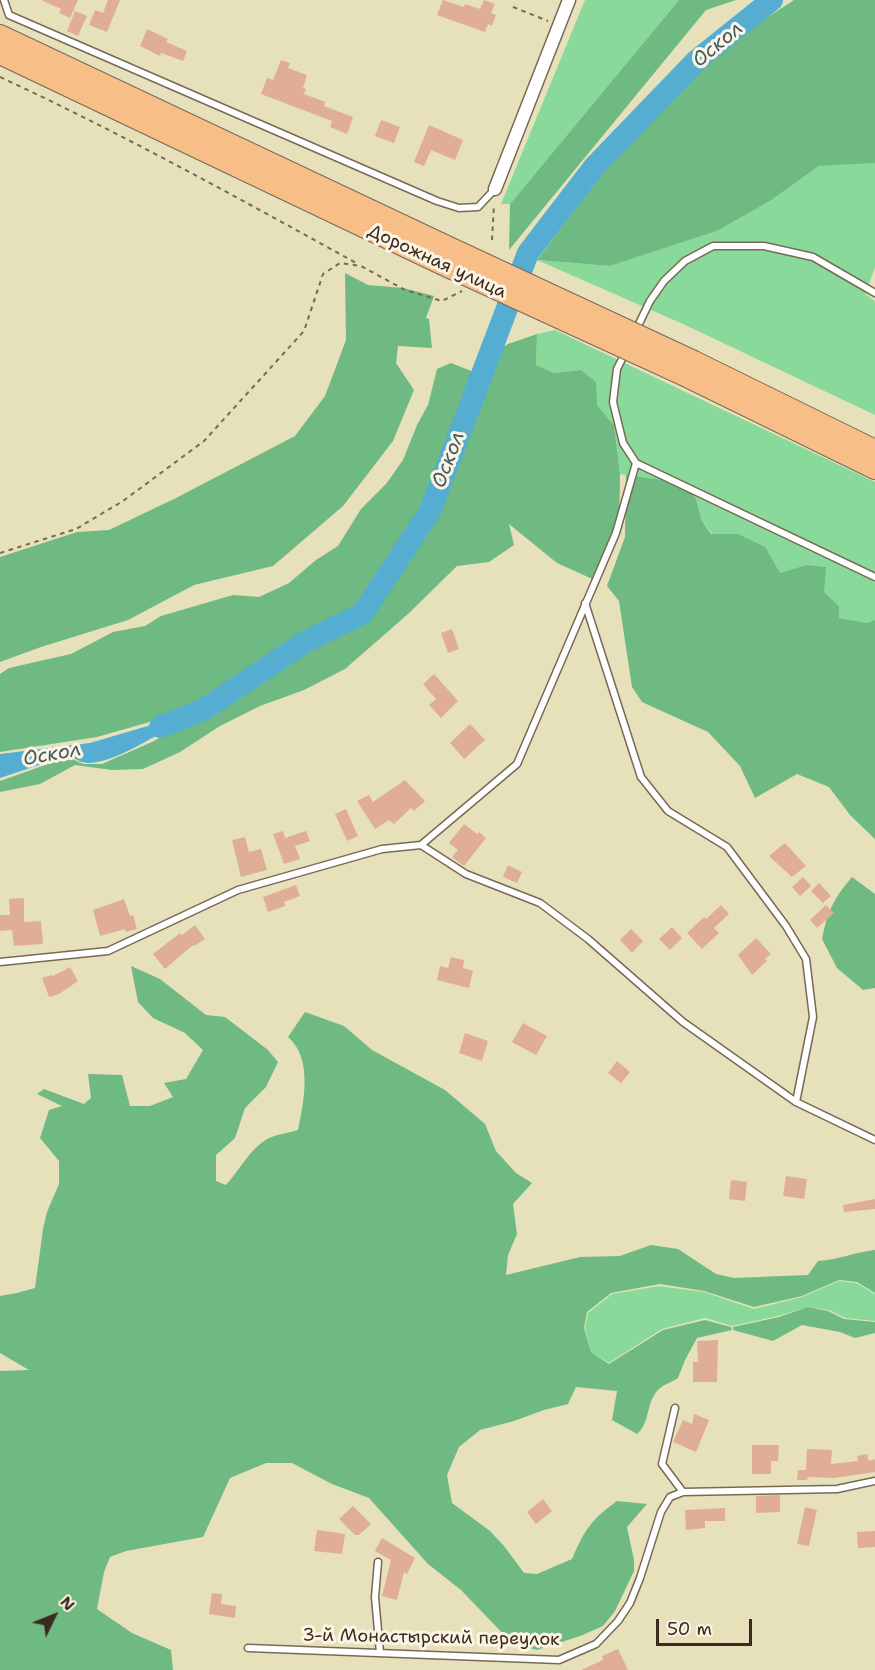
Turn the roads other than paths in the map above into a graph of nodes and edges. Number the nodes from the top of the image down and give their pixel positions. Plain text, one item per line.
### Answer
1 (4, 0) edge
2 (569, 0) edge
3 (0, 35) edge
4 (0, 54) edge
5 (495, 189) joint
6 (444, 255) junction
7 (875, 293) edge
8 (691, 369) junction
9 (875, 450) edge
10 (636, 463) junction
11 (875, 470) edge
12 (875, 577) edge
13 (585, 603) junction
14 (421, 844) junction
15 (0, 962) edge
16 (796, 1102) junction
17 (875, 1140) edge
18 (675, 1408) dead end
19 (875, 1481) edge
20 (683, 1492) junction
21 (378, 1562) dead end
22 (248, 1648) dead end
23 (380, 1653) junction

1 - 5 lane
2 - 5 street
3 - 6 main road, Дорожная улица
4 - 6 main road, Дорожная улица
6 - 8 main road, Дорожная улица, bridge
7 - 10 lane
8 - 9 main road, Дорожная улица
8 - 11 main road, Дорожная улица
10 - 12 lane
10 - 13 lane
13 - 14 lane
13 - 16 lane
14 - 15 lane
14 - 16 lane
16 - 17 lane
18 - 20 lane
19 - 20 lane
20 - 23 lane, 3-й Монастырский переулок
21 - 23 lane
22 - 23 lane, 3-й Монастырский переулок

